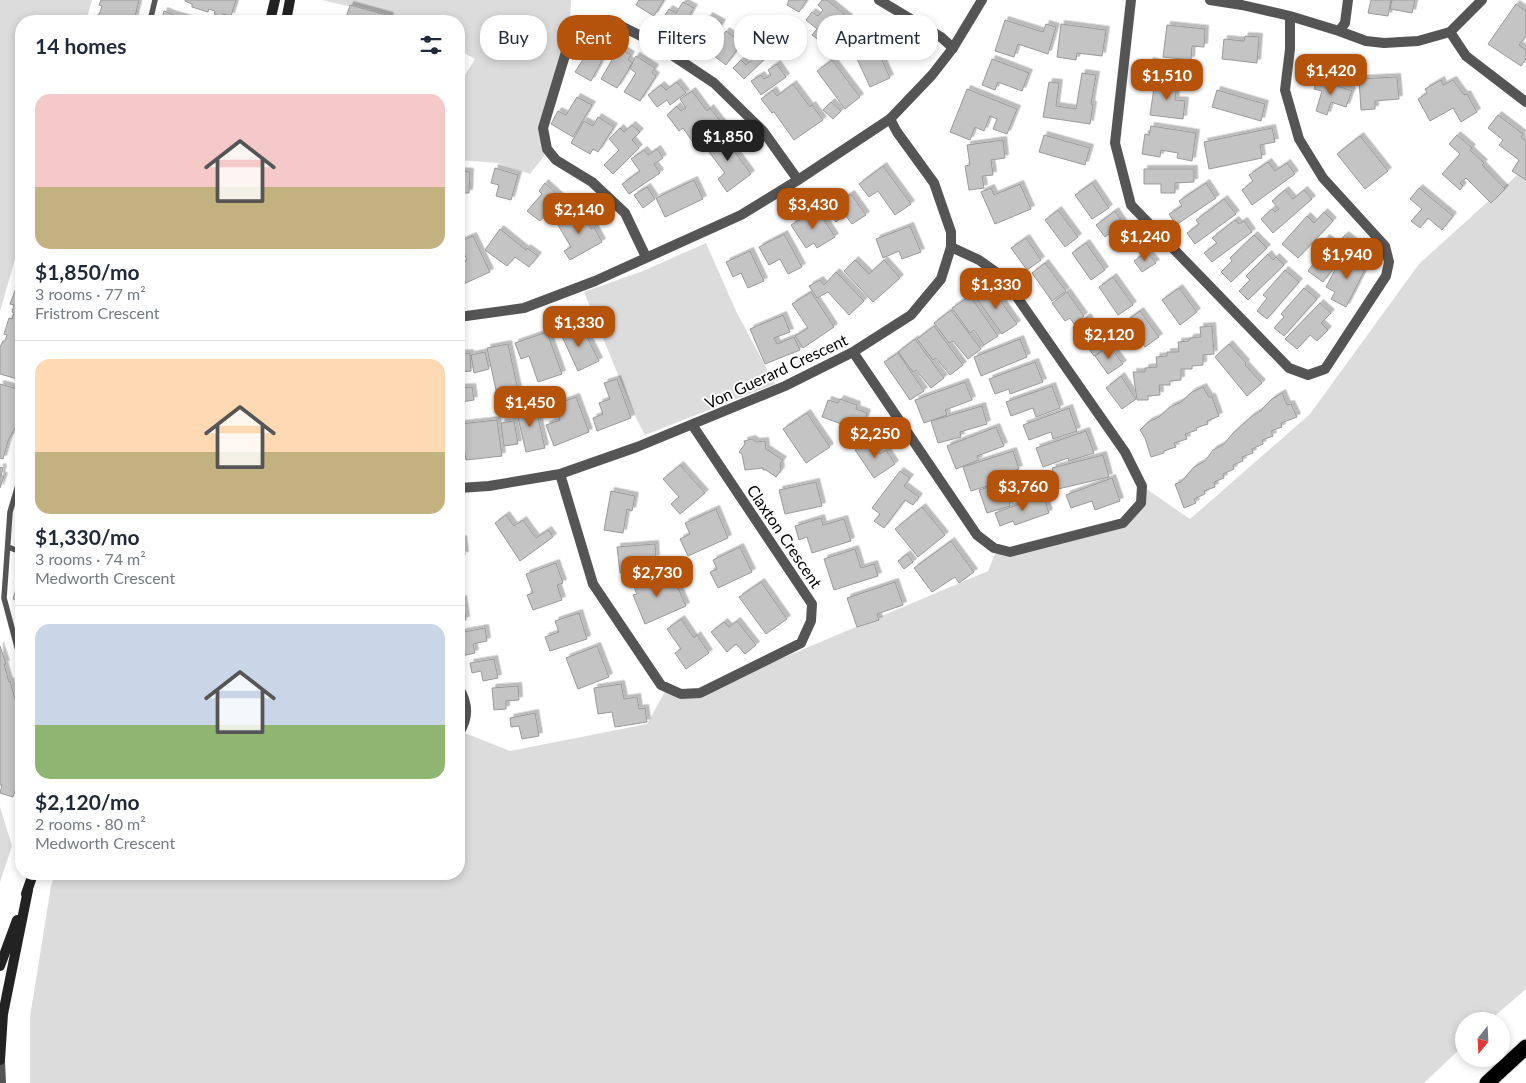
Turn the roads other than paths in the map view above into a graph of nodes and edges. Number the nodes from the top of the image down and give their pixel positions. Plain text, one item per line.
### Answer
1 (155, 0) edge
2 (275, 0) edge
3 (290, 0) edge
4 (879, 0) edge
5 (982, 0) edge
6 (1131, 0) edge
7 (1210, 0) edge
8 (1348, 0) edge
9 (1482, 0) edge
10 (151, 15) edge
11 (271, 15) edge
12 (287, 15) edge
13 (1290, 16) junction
14 (1339, 31) junction
15 (1450, 32) junction
16 (954, 48) junction
17 (1526, 102) edge
18 (890, 119) junction
19 (798, 180) junction
20 (952, 247) junction
21 (646, 257) junction
22 (465, 316) edge
23 (853, 352) junction
24 (693, 426) junction
25 (560, 474) junction
26 (465, 488) edge
27 (15, 495) edge
28 (8, 547) junction
29 (15, 550) edge
30 (15, 639) edge
31 (465, 700) edge
32 (465, 719) edge
33 (31, 880) edge
34 (28, 890) junction
35 (0, 966) edge
36 (1526, 1047) edge
37 (0, 1061) edge
38 (1, 1083) edge
39 (1487, 1083) edge

1 - 10 lane
2 - 11 main road
3 - 12 main road
4 - 16 street
5 - 16 street
6 - 13 street
7 - 13 street
8 - 14 street
9 - 15 street
13 - 14 street
14 - 15 street
15 - 17 street
16 - 18 street
18 - 19 street
18 - 20 street, Von Guerard Crescent
19 - 21 street
19 - 21 street
20 - 23 street, Von Guerard Crescent
20 - 23 street
21 - 22 street
23 - 24 street, Von Guerard Crescent
24 - 25 street, Von Guerard Crescent
24 - 25 street, Claxton Crescent
25 - 26 street, Von Guerard Crescent
27 - 28 lane
28 - 29 lane
28 - 30 lane
31 - 32 street
33 - 34 main road
34 - 35 main road
34 - 37 main road
36 - 39 highway
37 - 38 street

